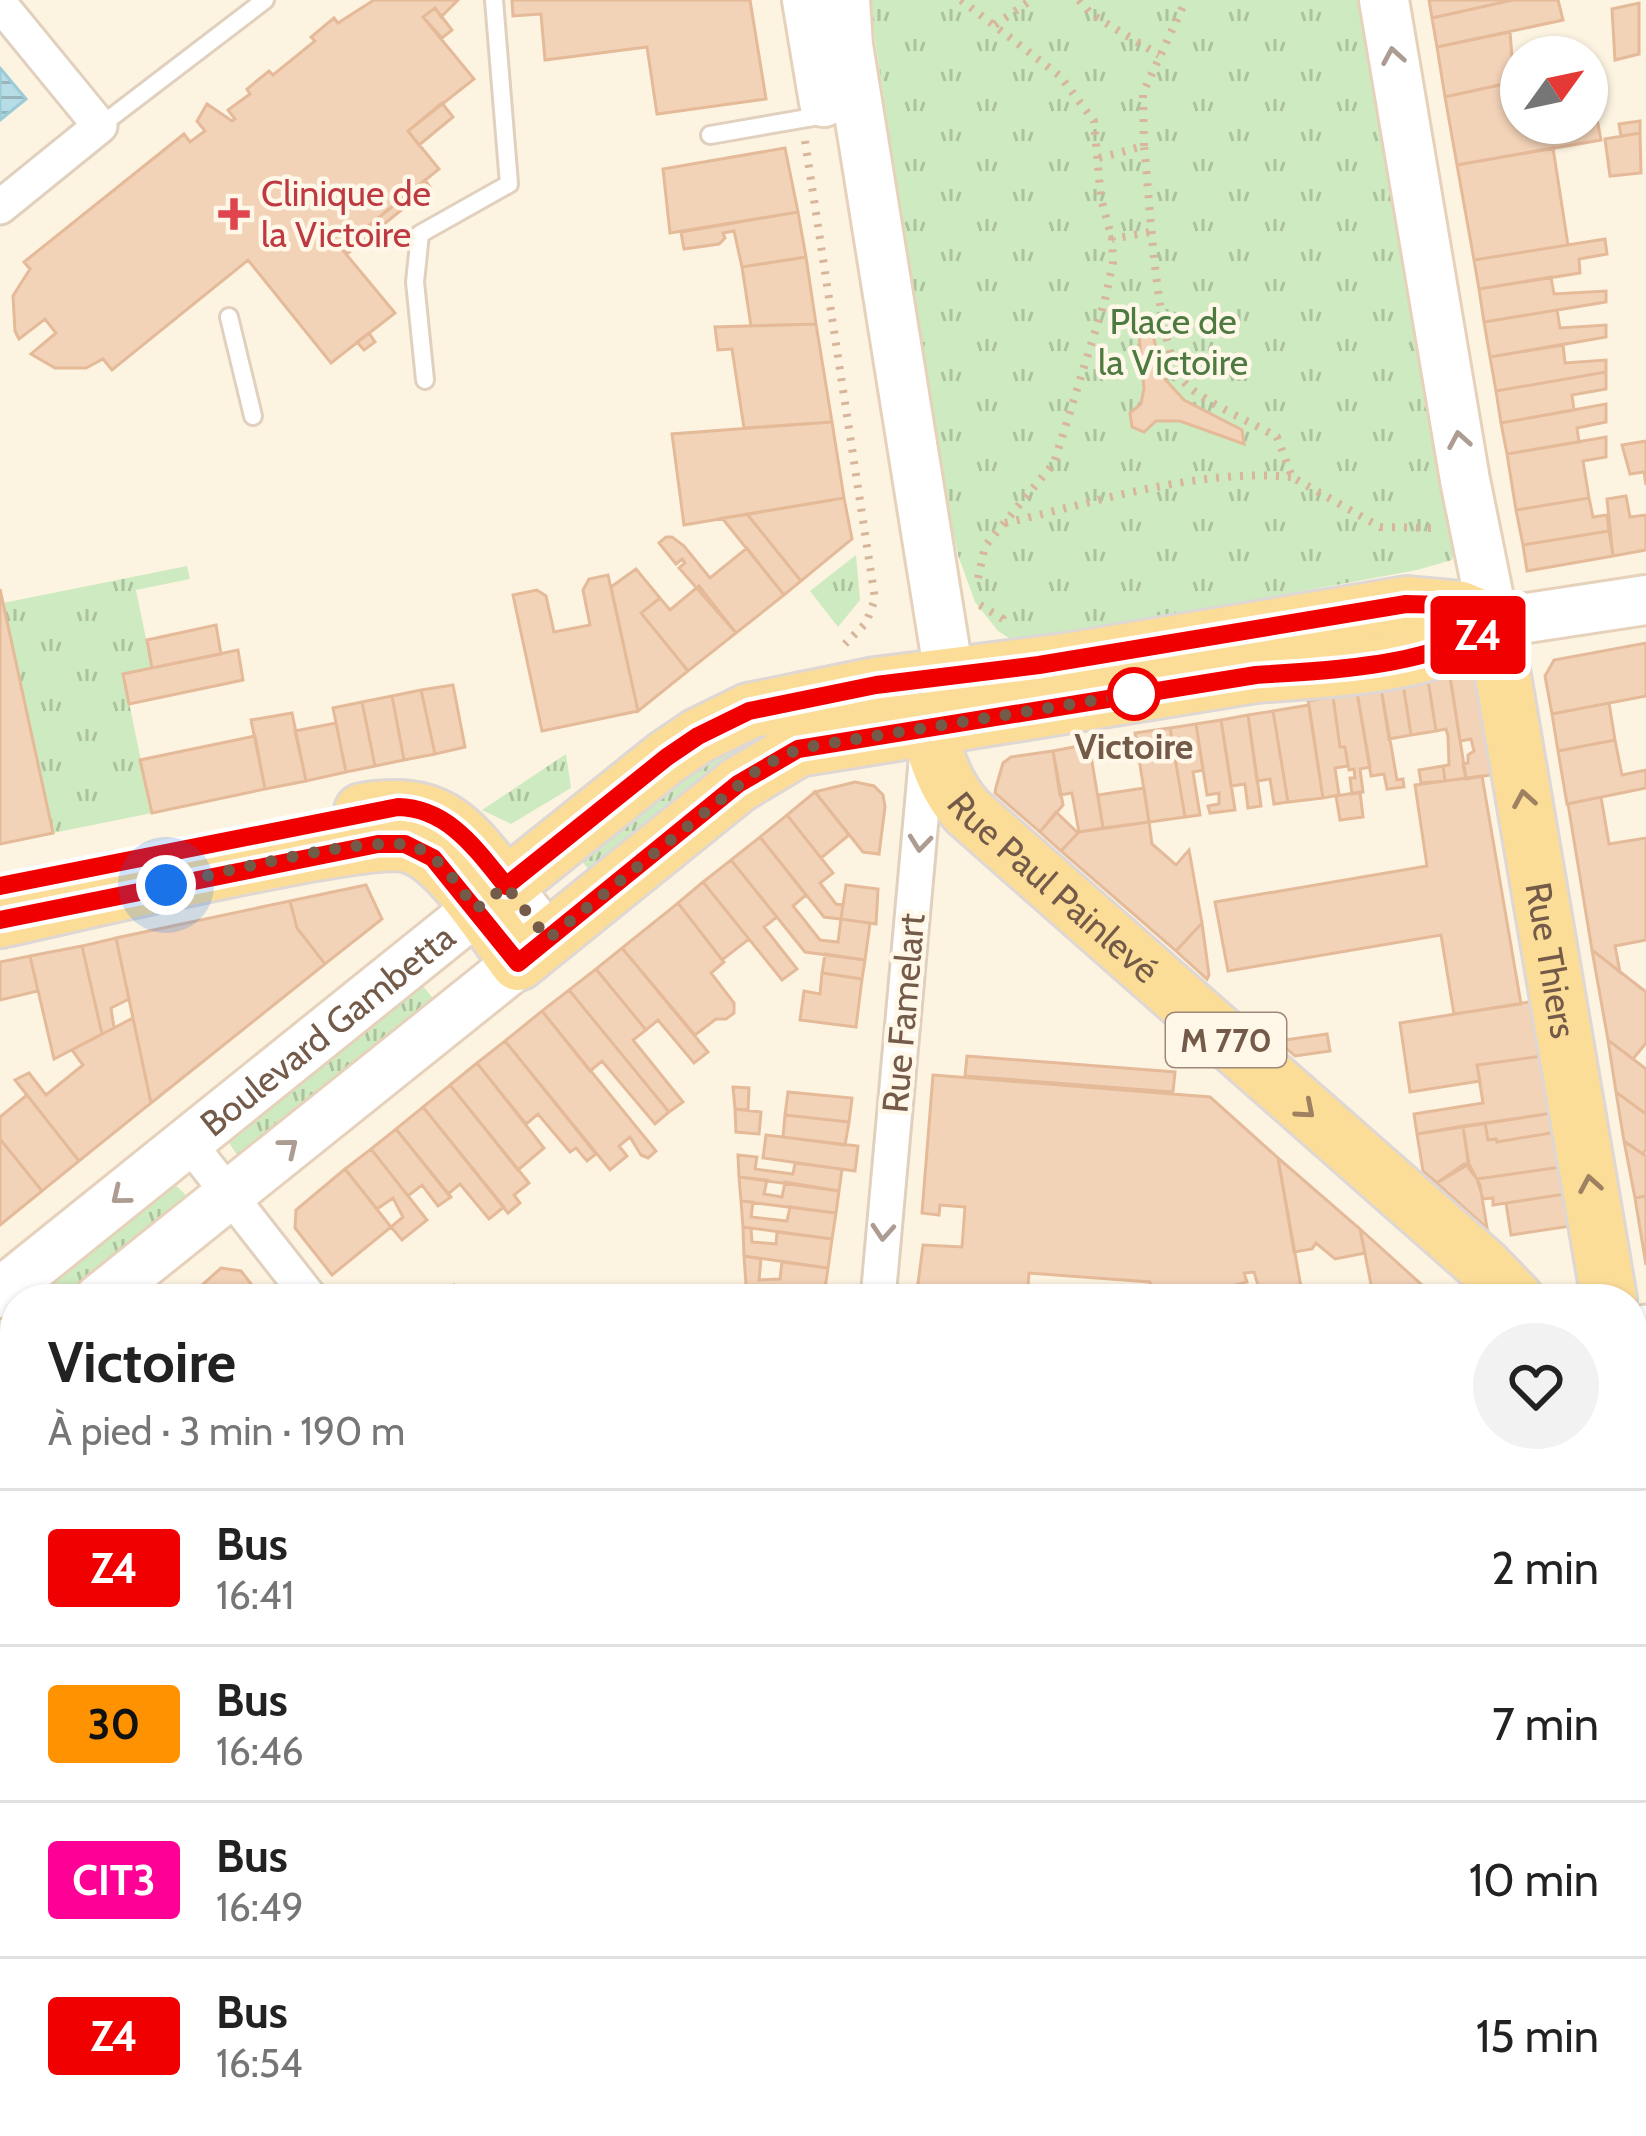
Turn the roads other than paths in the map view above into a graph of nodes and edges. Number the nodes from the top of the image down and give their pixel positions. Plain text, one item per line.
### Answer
1 (266, 0) edge
2 (494, 0) edge
3 (807, 0) edge
4 (845, 0) edge
5 (1384, 0) edge
6 (0, 4) edge
7 (814, 117) junction
8 (100, 126) junction
9 (710, 135) dead end
10 (0, 207) edge
11 (229, 317) dead end
12 (425, 380) dead end
13 (253, 416) dead end
14 (1646, 600) edge
15 (1470, 614) junction
16 (939, 701) junction
17 (0, 886) edge
18 (491, 897) junction
19 (0, 920) edge
20 (533, 951) junction
21 (188, 1142) junction
22 (230, 1195) junction
23 (11, 1284) edge
24 (118, 1284) edge
25 (299, 1284) edge
26 (879, 1284) edge
27 (1501, 1284) edge
28 (1607, 1284) edge

1 - 8 lane
2 - 12 lane
3 - 7 main road
4 - 16 main road
15 -> 5 main road
6 - 8 street
7 - 9 lane
7 - 16 main road
8 - 10 street
11 - 13 lane
14 - 15 main road
15 - 16 main road
15 - 16 main road
28 -> 15 main road, Rue Thiers
16 - 18 main road, Boulevard Gambetta
16 - 20 main road, Boulevard Gambetta
16 -> 26 street, Rue Famelart
16 -> 27 main road, Rue Paul Painlevé / M 770
17 - 18 main road
18 - 19 main road
18 - 20 main road
18 - 21 main road, Boulevard Gambetta
22 -> 20 main road, Boulevard Gambetta
21 - 22 street
21 -> 23 main road, Boulevard Gambetta
22 - 24 main road, Boulevard Gambetta
22 - 25 street

